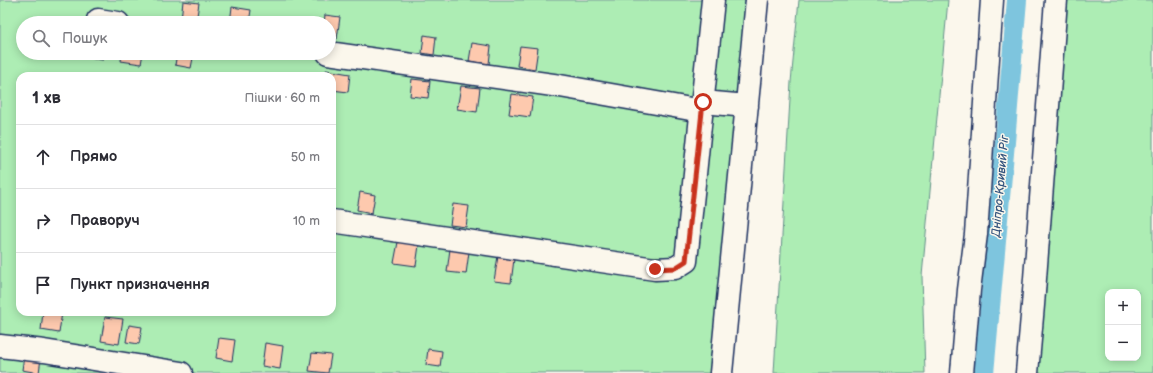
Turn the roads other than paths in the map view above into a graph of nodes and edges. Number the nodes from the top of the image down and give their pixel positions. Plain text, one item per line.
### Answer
1 (713, 0) edge
2 (757, 0) edge
3 (992, 0) edge
4 (1056, 0) edge
5 (336, 54) edge
6 (747, 106) junction
7 (702, 107) junction
8 (336, 221) edge
9 (0, 346) edge
10 (181, 373) edge
11 (721, 373) edge
12 (962, 373) edge
13 (1027, 373) edge

1 - 7 street
2 - 6 street
3 - 12 street
4 - 13 street
5 - 7 street
6 - 7 street
6 - 11 street
7 - 8 street
9 - 10 street

